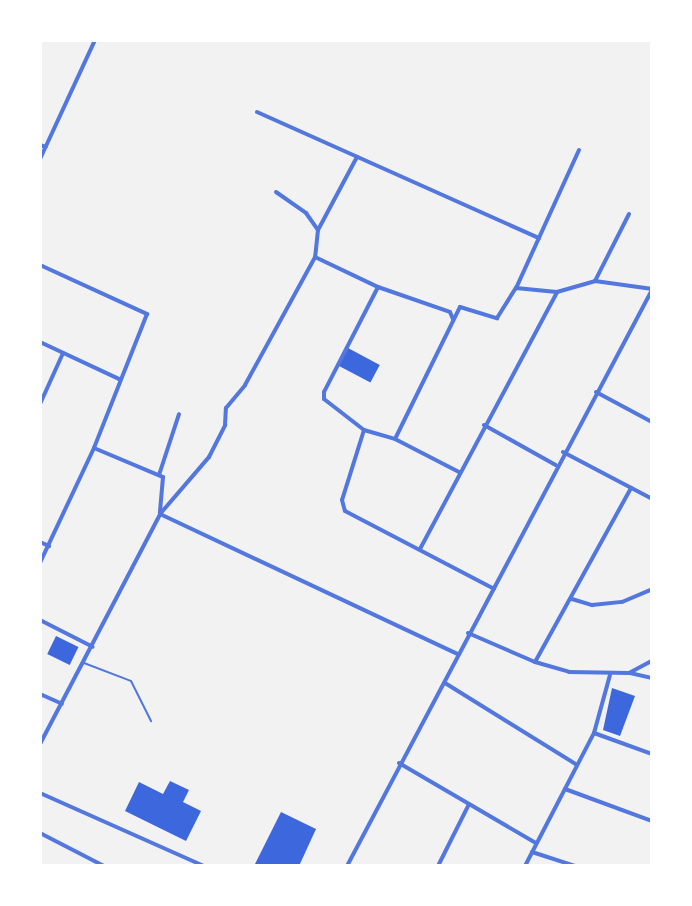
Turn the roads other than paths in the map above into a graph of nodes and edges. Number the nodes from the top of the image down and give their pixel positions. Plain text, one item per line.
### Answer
1 (95, 40) edge
2 (257, 112) dead end
3 (40, 145) edge
4 (46, 147) junction
5 (579, 150) dead end
6 (357, 157) junction
7 (40, 159) edge
8 (276, 192) dead end
9 (629, 214) dead end
10 (318, 230) junction
11 (539, 238) junction
12 (315, 257) junction
13 (40, 265) edge
14 (595, 280) junction
15 (517, 285) junction
16 (378, 287) junction
17 (651, 289) edge
18 (557, 292) junction
19 (453, 319) junction
20 (40, 342) edge
21 (63, 353) junction
22 (119, 380) junction
23 (596, 392) junction
24 (40, 404) edge
25 (179, 414) dead end
26 (651, 422) edge
27 (484, 425) junction
28 (364, 430) junction
29 (395, 439) junction
30 (94, 448) junction
31 (563, 452) junction
32 (556, 465) junction
33 (459, 472) junction
34 (159, 475) junction
35 (631, 488) junction
36 (651, 499) edge
37 (160, 514) junction
38 (40, 542) edge
39 (49, 546) junction
40 (420, 549) junction
41 (40, 563) edge
42 (494, 589) junction
43 (651, 589) edge
44 (572, 598) junction
45 (40, 620) edge
46 (468, 633) junction
47 (93, 647) junction
48 (457, 654) junction
49 (651, 661) edge
50 (535, 662) junction
51 (84, 663) junction
52 (629, 673) junction
53 (610, 675) junction
54 (651, 678) edge
55 (445, 682) junction
56 (40, 694) edge
57 (62, 704) junction
58 (151, 721) dead end
59 (594, 733) junction
60 (40, 744) edge
61 (651, 754) edge
62 (399, 763) junction
63 (577, 765) junction
64 (565, 789) junction
65 (40, 793) edge
66 (469, 804) junction
67 (651, 820) edge
68 (40, 833) edge
69 (536, 843) junction
70 (532, 852) junction
71 (104, 866) edge
72 (204, 866) edge
73 (347, 866) edge
74 (438, 866) edge
75 (525, 866) edge
76 (575, 866) edge

1 - 4 street
2 - 6 street
3 - 4 street
4 - 7 street
5 - 11 street
6 - 10 street
6 - 11 street
8 - 10 street
9 - 14 street
10 - 12 street
11 - 15 street
12 - 16 street
12 - 37 street
13 - 22 street
14 - 17 street
14 - 18 street
15 - 18 street
15 - 19 street
16 - 19 street
16 - 28 street
17 - 23 street
18 - 27 street
19 - 29 street
20 - 21 street
21 - 22 street
21 - 24 street
22 - 30 street
23 - 26 street
23 - 31 street
25 - 34 street
27 - 32 street
27 - 33 street
28 - 29 street
28 - 40 street
29 - 33 street
30 - 34 street
30 - 39 street
31 - 32 street
31 - 35 street
32 - 42 street
33 - 40 street
34 - 37 street
35 - 36 street
35 - 44 street
37 - 47 street
37 - 48 street
38 - 39 street
39 - 41 street
40 - 42 street
42 - 46 street
43 - 44 street
44 - 50 street
45 - 47 street
46 - 48 street
46 - 50 street
47 - 51 street
48 - 55 street
49 - 52 street
50 - 53 street
51 - 57 street
51 - 58 lane
52 - 53 street
52 - 54 street
53 - 59 street
55 - 62 street
55 - 63 street
56 - 57 street
57 - 60 street
59 - 61 street
59 - 63 street
62 - 66 street
62 - 73 street
63 - 64 street
64 - 67 street
64 - 69 street
65 - 72 street
66 - 69 street
66 - 74 street
68 - 71 street
69 - 70 street
70 - 75 street
70 - 76 street

